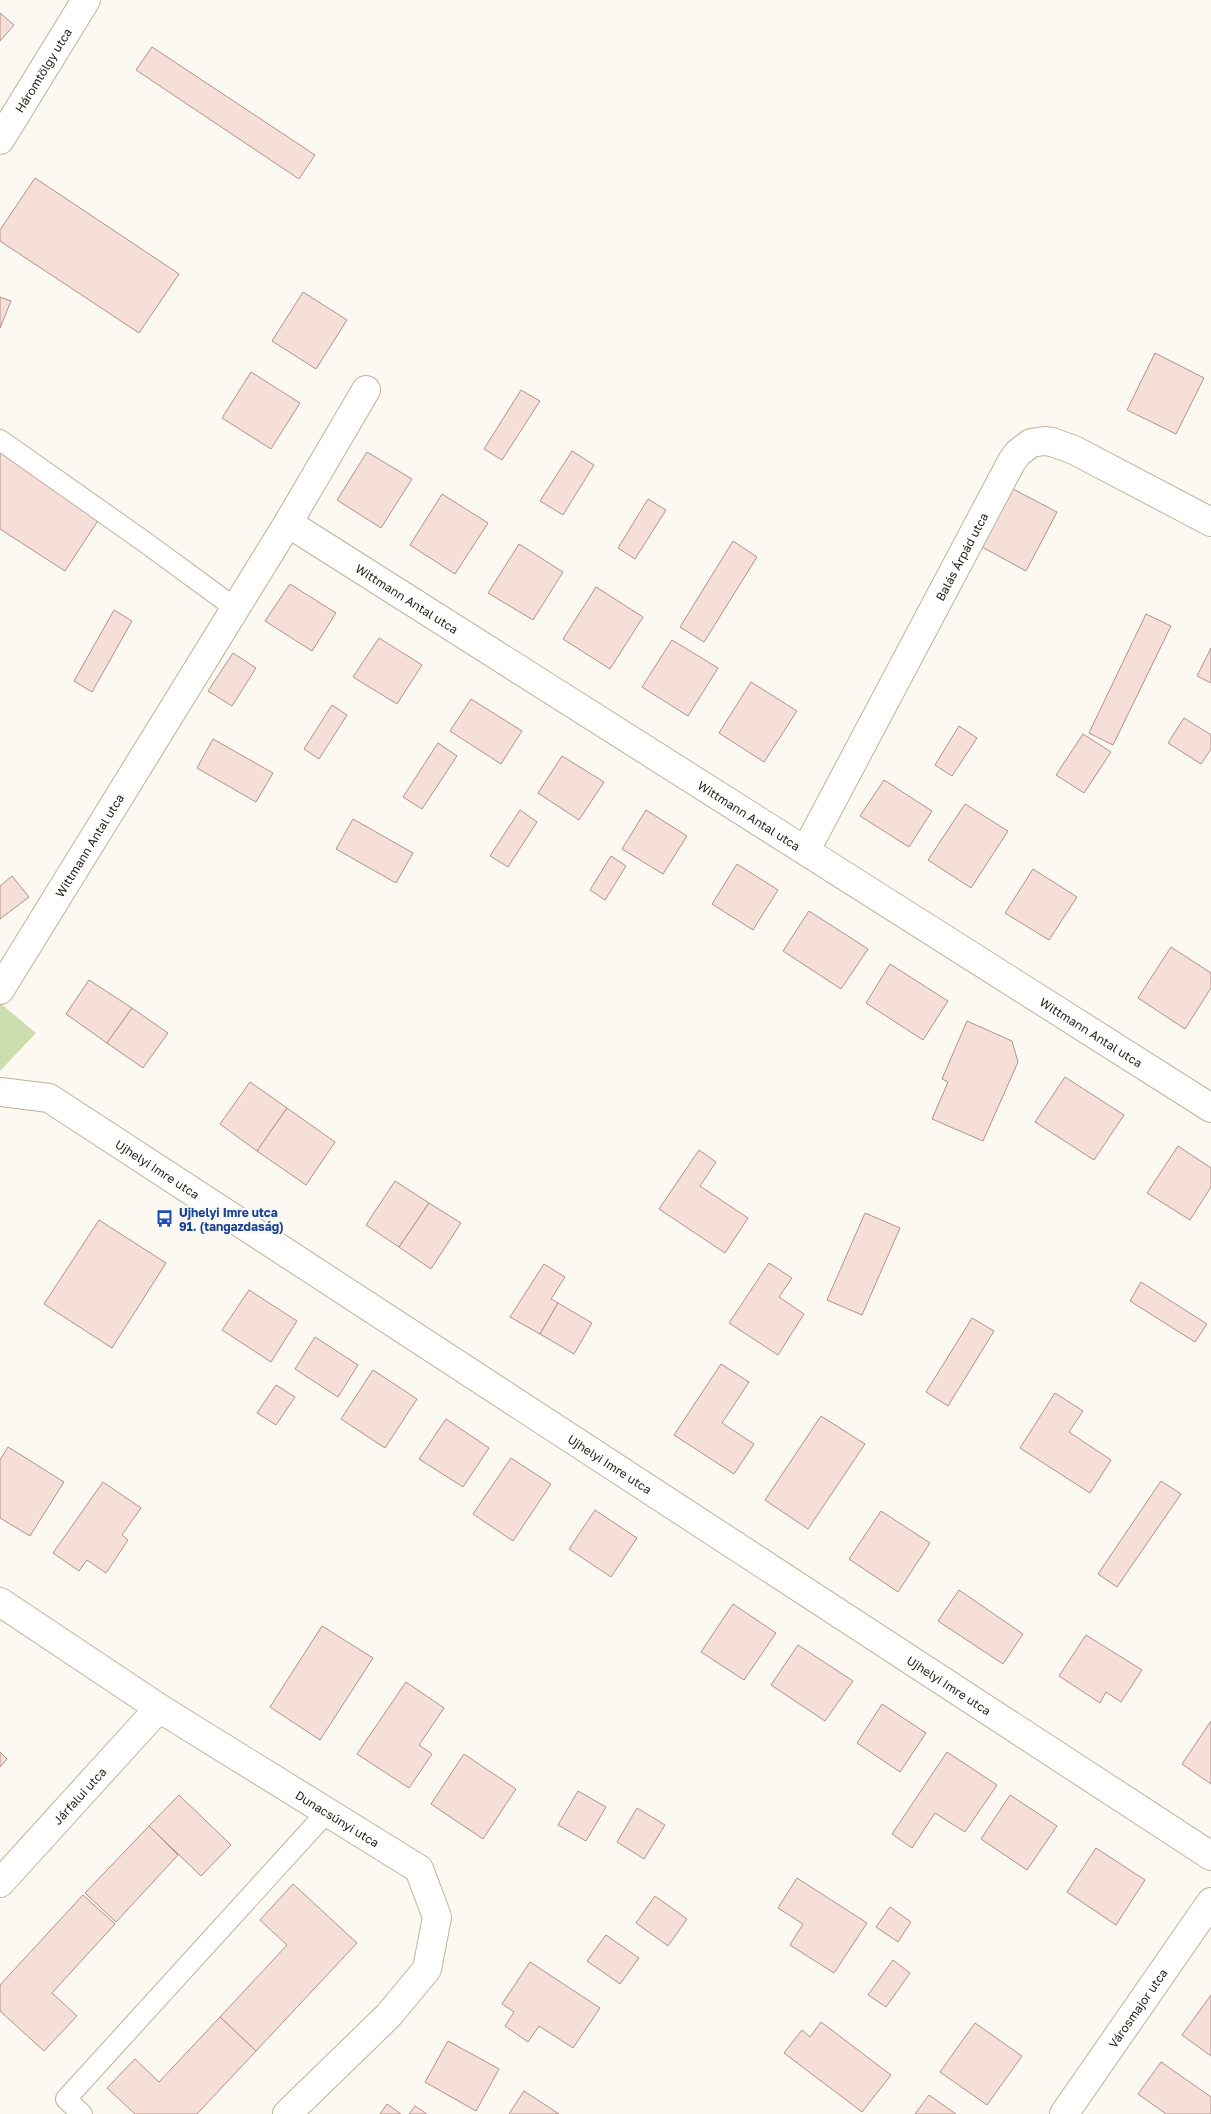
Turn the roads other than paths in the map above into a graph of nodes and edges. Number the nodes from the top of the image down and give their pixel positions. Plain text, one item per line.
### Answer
1 (86, 0) edge
2 (0, 140) edge
3 (366, 390) dead end
4 (0, 440) edge
5 (288, 522) junction
6 (1211, 522) edge
7 (235, 608) junction
8 (806, 850) junction
9 (0, 990) edge
10 (0, 1092) edge
11 (1211, 1108) edge
12 (0, 1602) edge
13 (159, 1708) junction
14 (326, 1812) junction
15 (1211, 1856) edge
16 (0, 1883) edge
17 (1211, 1902) edge
18 (82, 2114) edge
19 (287, 2114) edge
20 (1064, 2114) edge

1 - 2 street, Háromtölgy utca
3 - 5 street, Wittmann Antal utca
4 - 7 lane
5 - 7 street, Wittmann Antal utca
5 - 8 street, Wittmann Antal utca
6 - 8 street, Balás Árpád utca
7 - 9 street, Wittmann Antal utca
8 - 11 street, Wittmann Antal utca
10 - 15 street, Ujhelyi Imre utca
12 - 13 street, Dunacsúnyi utca
13 - 14 street, Dunacsúnyi utca
13 - 16 street, Járfalui utca
14 - 18 lane
14 - 19 street, Dunacsúnyi utca
17 - 20 street, Városmajor utca

